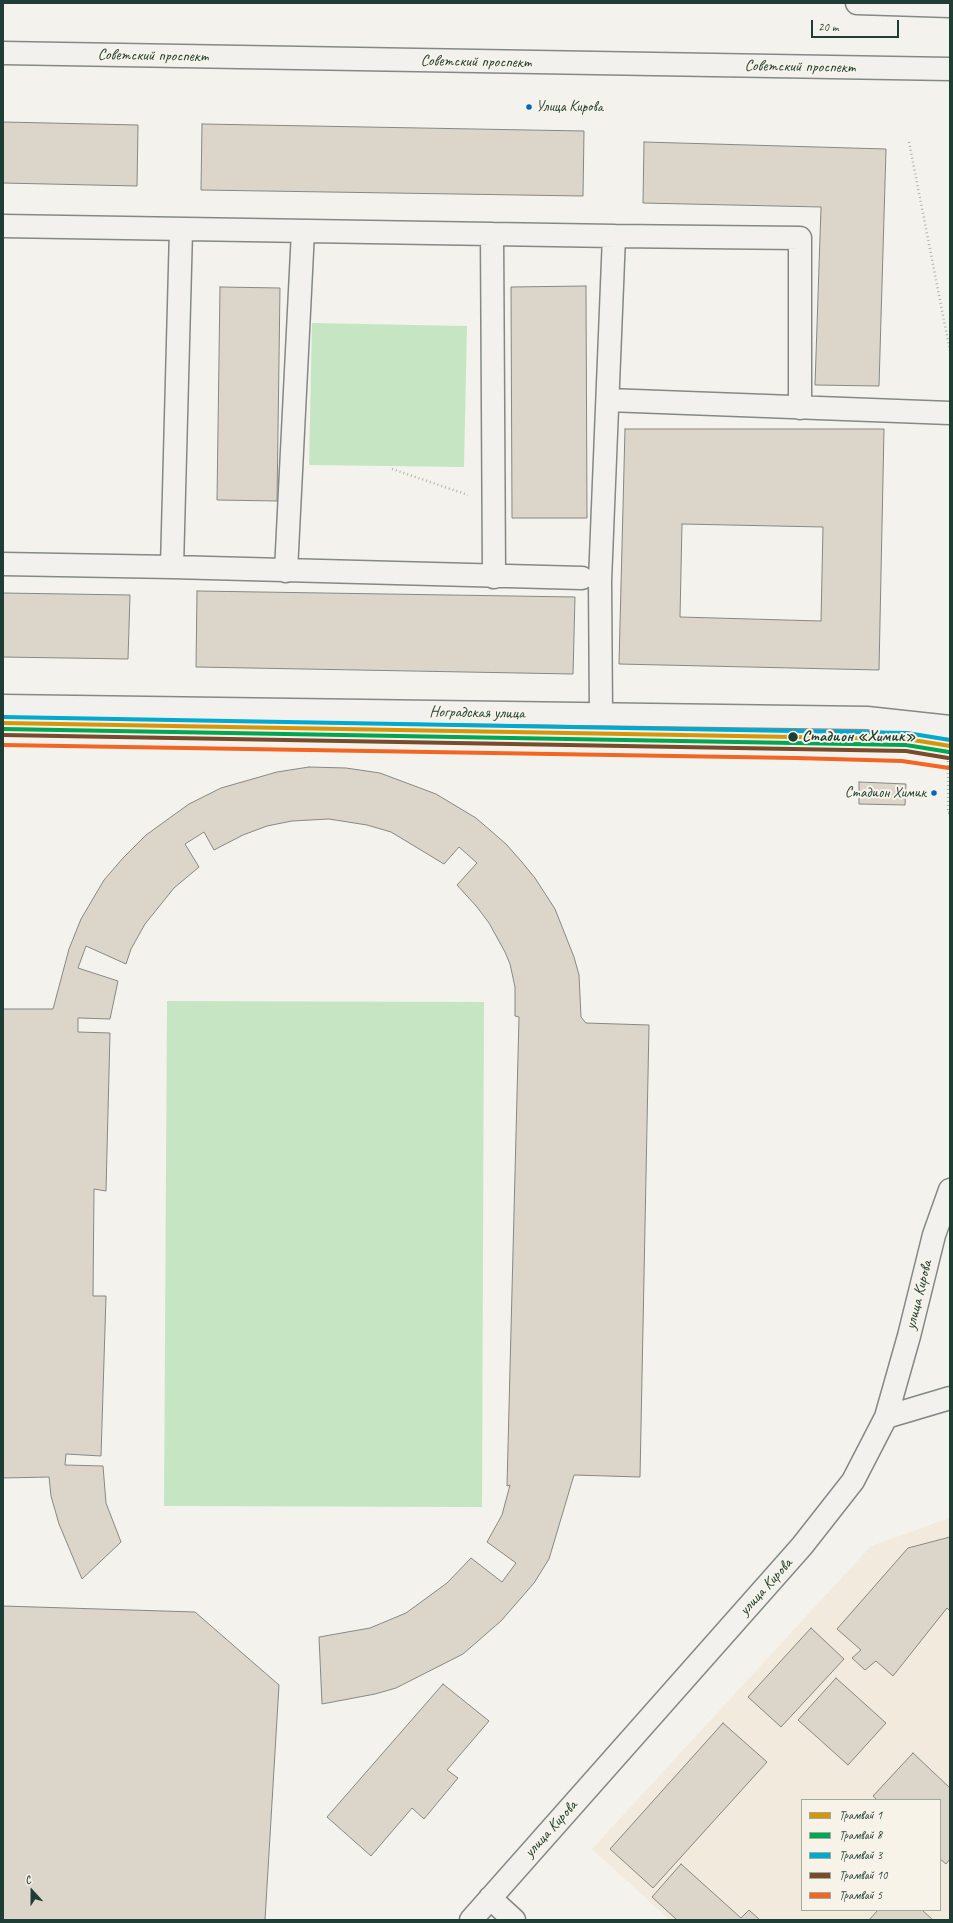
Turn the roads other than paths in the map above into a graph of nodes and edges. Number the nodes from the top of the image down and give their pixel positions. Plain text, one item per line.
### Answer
1 (856, 3) edge
2 (950, 6) edge
3 (3, 53) edge
4 (950, 69) edge
5 (3, 226) edge
6 (181, 230) junction
7 (302, 231) junction
8 (492, 234) junction
9 (614, 236) junction
10 (608, 400) junction
11 (800, 408) junction
12 (950, 413) edge
13 (3, 564) edge
14 (172, 567) junction
15 (286, 571) junction
16 (494, 577) junction
17 (582, 578) dead end
18 (3, 706) edge
19 (601, 714) junction
20 (950, 727) edge
21 (950, 1190) edge
22 (950, 1398) edge
23 (886, 1416) junction
24 (490, 1898) junction
25 (470, 1920) edge
26 (514, 1920) edge

1 - 2 street
3 - 4 street, Советский проспект
5 - 6 street
6 - 7 street
6 - 14 street
7 - 8 street
7 - 15 street
8 - 9 street
8 - 16 street
9 - 10 street
9 - 11 street
10 - 11 street
10 - 19 street
11 - 12 street
13 - 14 street
14 - 15 street
15 - 16 street
16 - 17 street
18 - 19 street, Ноградская улица
19 - 20 street, Ноградская улица
21 - 23 street, улица Кирова
22 - 23 street
23 - 24 street, улица Кирова
24 - 25 street, улица Кирова
24 - 26 street

